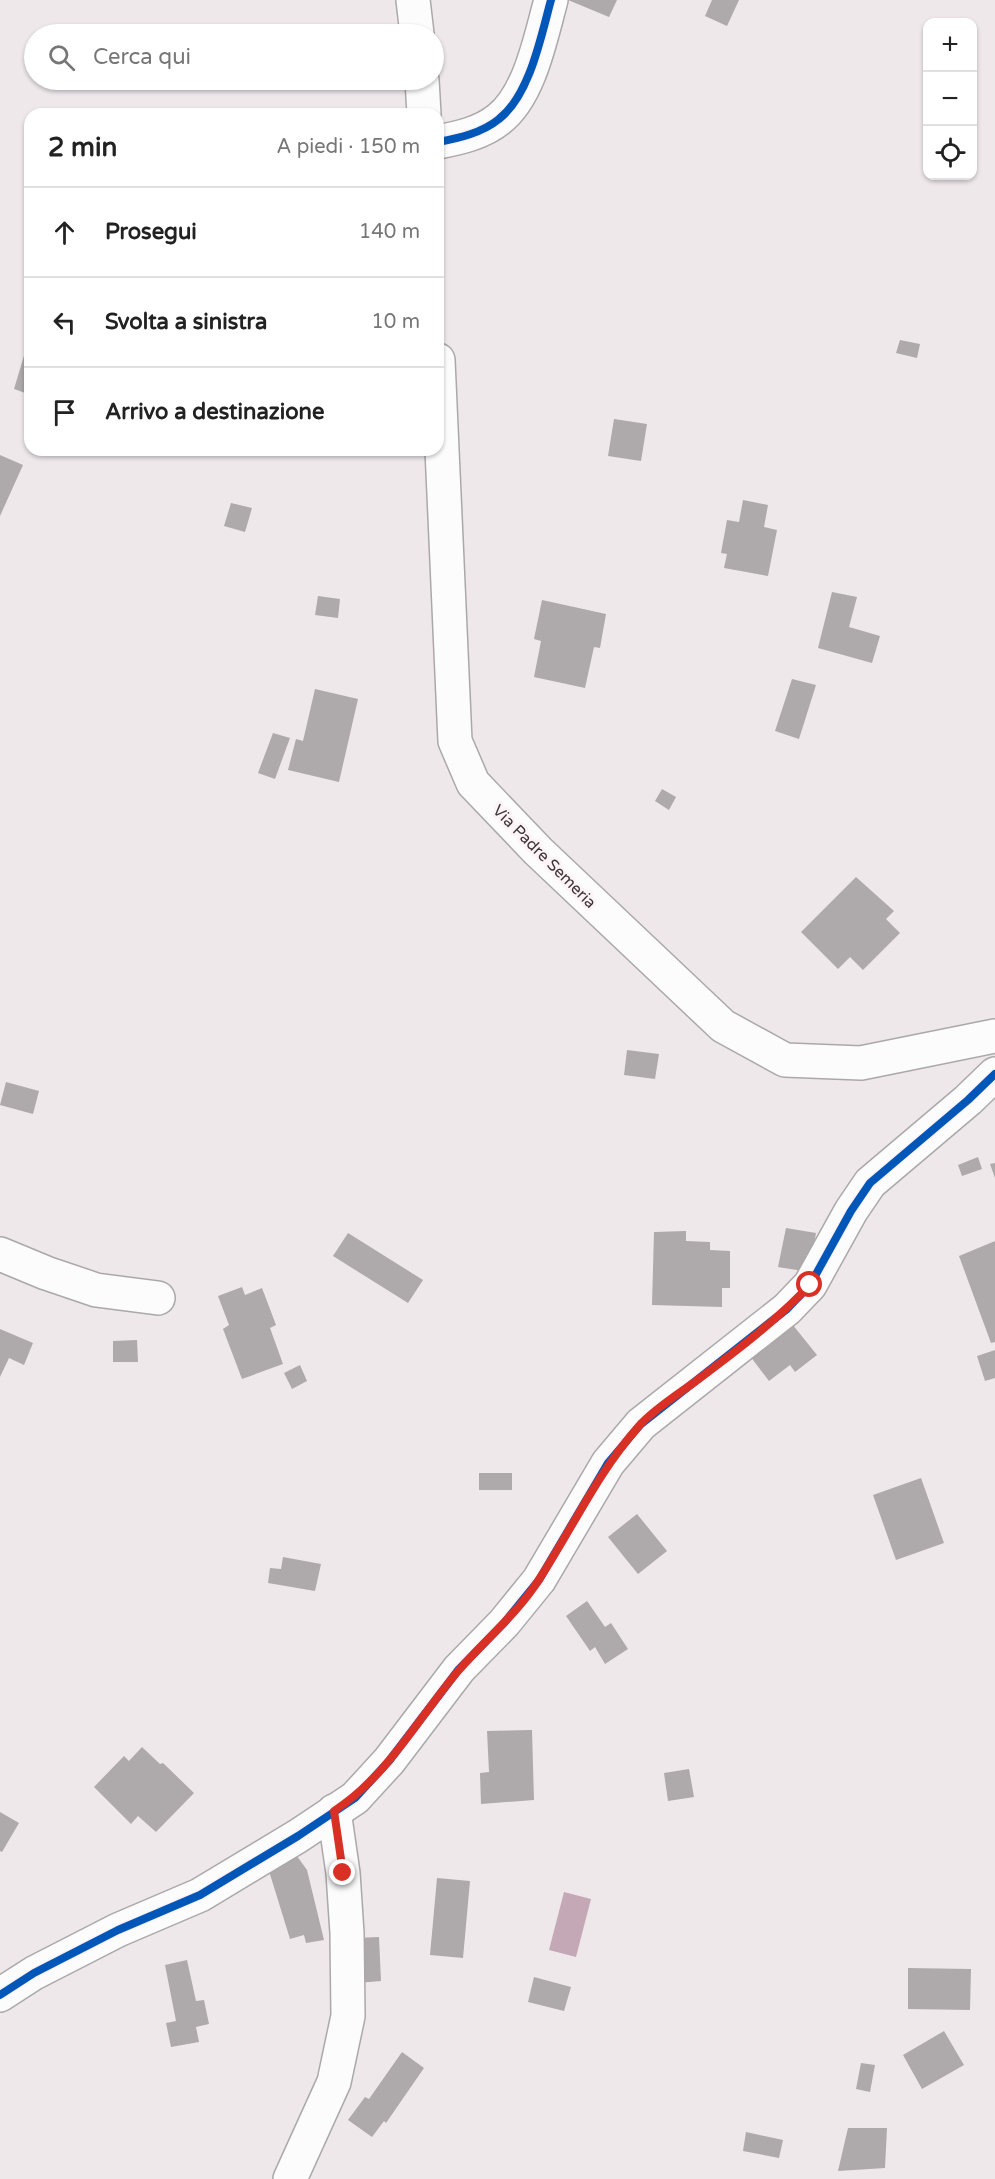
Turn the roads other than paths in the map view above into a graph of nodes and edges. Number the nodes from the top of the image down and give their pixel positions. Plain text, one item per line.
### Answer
1 (413, 0) edge
2 (551, 0) edge
3 (416, 24) edge
4 (423, 90) edge
5 (424, 108) edge
6 (444, 141) edge
7 (442, 456) edge
8 (995, 1036) edge
9 (995, 1074) edge
10 (0, 1254) edge
11 (158, 1298) dead end
12 (334, 1811) junction
13 (0, 1995) edge
14 (290, 2179) edge

1 - 3 street
2 - 6 street
4 - 5 street
7 - 8 street, Via Padre Semeria
9 - 12 street
10 - 11 street
12 - 13 street
12 - 14 street

